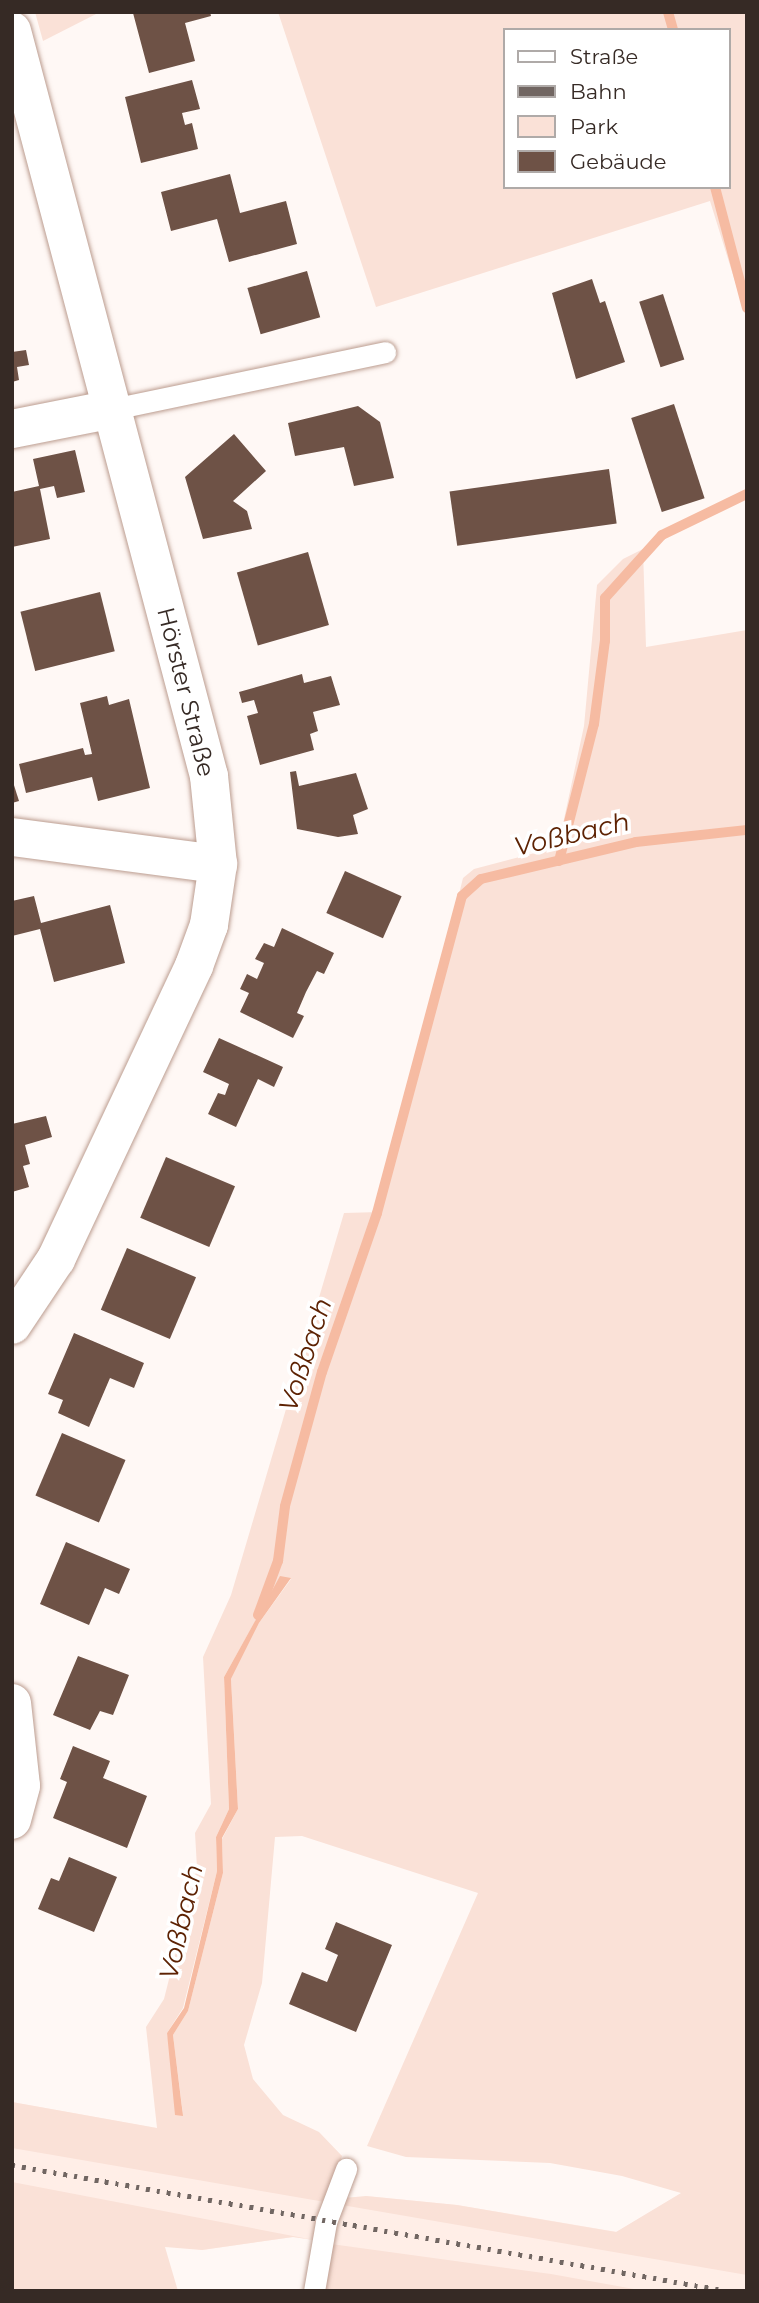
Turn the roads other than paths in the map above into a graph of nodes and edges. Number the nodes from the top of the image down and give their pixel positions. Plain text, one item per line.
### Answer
1 (12, 31) edge
2 (385, 352) dead end
3 (113, 409) junction
4 (12, 429) edge
5 (12, 837) edge
6 (218, 864) junction
7 (12, 1325) edge
8 (12, 1703) edge
9 (12, 1820) edge
10 (346, 2169) dead end
11 (314, 2291) edge

1 - 3 street, Hörster Straße
2 - 3 lane
3 - 4 street
3 - 6 street, Hörster Straße
5 - 6 street
6 - 7 street, Hörster Straße
8 - 9 street
10 - 11 lane

